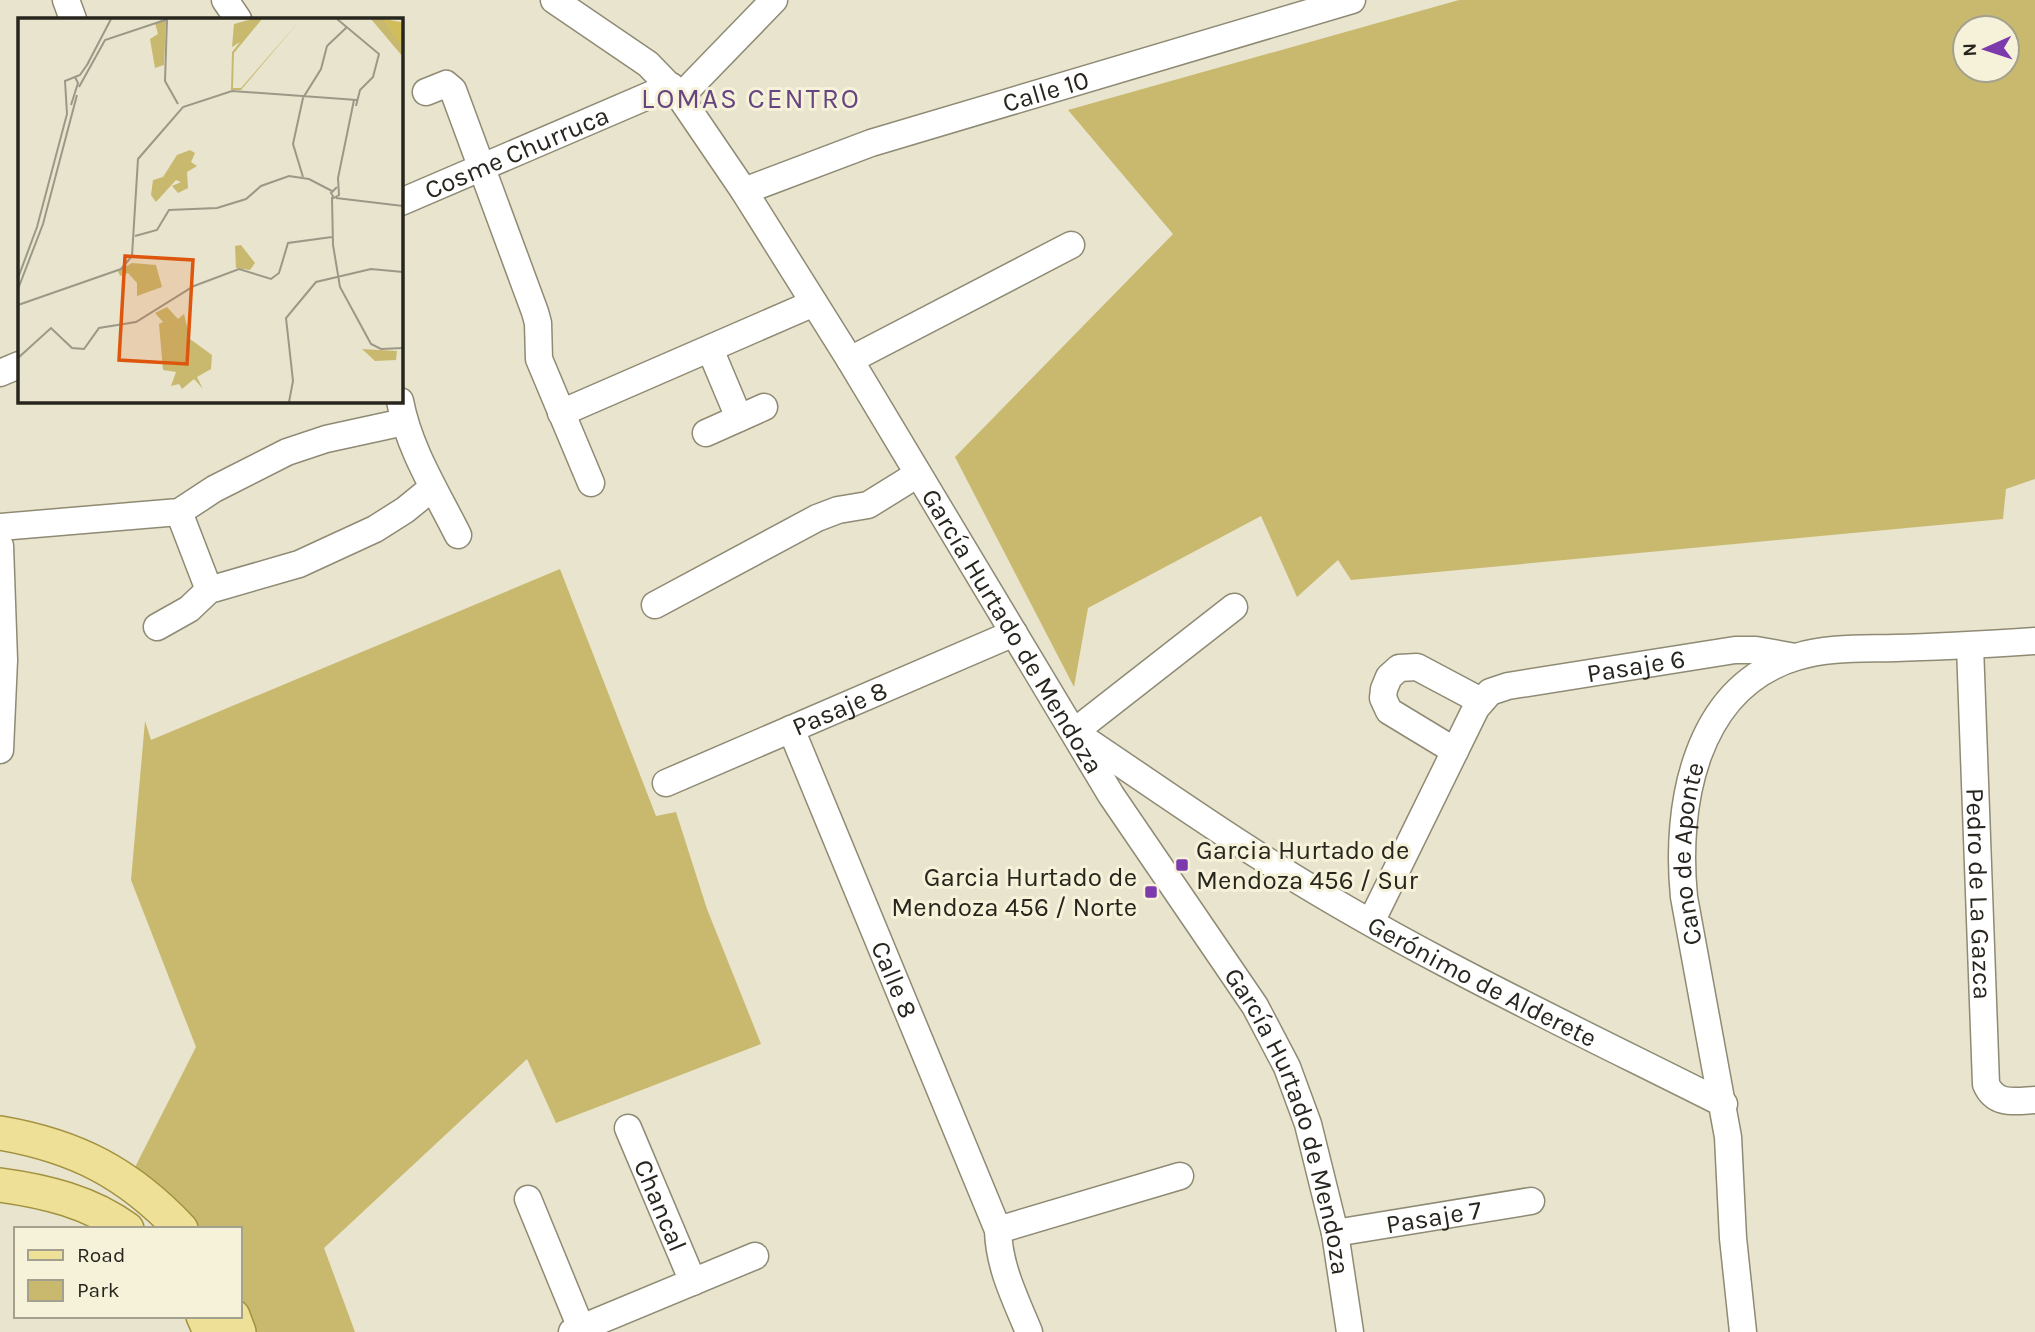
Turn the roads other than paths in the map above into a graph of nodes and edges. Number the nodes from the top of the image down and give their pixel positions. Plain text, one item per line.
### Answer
1 (66, 0) edge
2 (225, 0) edge
3 (554, 0) edge
4 (775, 0) edge
5 (1352, 0) edge
6 (74, 18) edge
7 (237, 18) edge
8 (425, 92) dead end
9 (676, 92) junction
10 (483, 167) junction
11 (744, 191) junction
12 (402, 202) edge
13 (1071, 245) dead end
14 (814, 303) junction
15 (710, 349) junction
16 (850, 360) junction
17 (18, 365) edge
18 (0, 373) edge
19 (764, 407) dead end
20 (402, 411) edge
21 (561, 413) junction
22 (739, 418) junction
23 (706, 433) dead end
24 (918, 474) junction
25 (590, 483) dead end
26 (432, 488) junction
27 (179, 512) junction
28 (0, 527) edge
29 (458, 534) dead end
30 (0, 546) edge
31 (209, 590) junction
32 (655, 605) dead end
33 (1234, 607) dead end
34 (157, 626) dead end
35 (1014, 633) junction
36 (2035, 641) edge
37 (1970, 646) junction
38 (1795, 657) junction
39 (1481, 701) junction
40 (791, 729) junction
41 (1073, 732) junction
42 (0, 750) edge
43 (1455, 751) junction
44 (666, 783) dead end
45 (1371, 922) junction
46 (2035, 1100) edge
47 (1724, 1104) junction
48 (628, 1128) dead end
49 (0, 1133) edge
50 (1180, 1176) dead end
51 (0, 1185) edge
52 (528, 1199) dead end
53 (1531, 1201) dead end
54 (124, 1227) edge
55 (179, 1227) edge
56 (998, 1230) junction
57 (1335, 1233) junction
58 (755, 1256) dead end
59 (693, 1282) junction
60 (576, 1330) edge
61 (1029, 1332) edge
62 (1350, 1332) edge
63 (1743, 1332) edge

1 - 6 street
2 - 7 street
3 - 9 street, García Hurtado de Mendoza
4 - 9 street, Cosme Churruca
5 - 11 street, Calle 10
8 - 10 street
9 - 10 street, Cosme Churruca
9 - 11 street, García Hurtado de Mendoza
10 - 12 street, Cosme Churruca
10 - 21 street
11 - 14 street, García Hurtado de Mendoza
13 - 16 street
14 - 15 street
14 - 16 street, García Hurtado de Mendoza
15 - 21 street
15 - 22 street
16 - 24 street, García Hurtado de Mendoza
17 - 18 street
19 - 22 street
20 - 26 street
20 - 27 street
21 - 25 street
22 - 23 street
24 - 32 street
24 - 35 street, García Hurtado de Mendoza
26 - 29 street
26 - 31 street
27 - 28 street
27 - 31 street
30 - 42 street
31 - 34 street
33 - 41 street
35 - 40 street, Pasaje 8
35 - 41 street, García Hurtado de Mendoza
36 - 37 street, Cano de Aponte
37 - 38 street, Cano de Aponte
37 - 46 street, Pedro de La Gazca
38 - 39 street, Pasaje 6
38 - 47 street, Cano de Aponte
39 - 43 street
39 - 43 street
40 - 44 street, Pasaje 8
40 - 56 street, Calle 8
41 - 45 street, Gerónimo de Alderete
41 - 57 street, García Hurtado de Mendoza
43 - 45 street
45 - 47 street, Gerónimo de Alderete
47 - 63 street, Cano de Aponte
48 - 59 street, Chancal
49 - 55 main road
50 - 56 street
51 - 54 main road
52 - 60 street
53 - 57 street, Pasaje 7
56 - 61 street
57 - 62 street, García Hurtado de Mendoza
58 - 59 street, Chancal
59 - 60 street, Chancal

